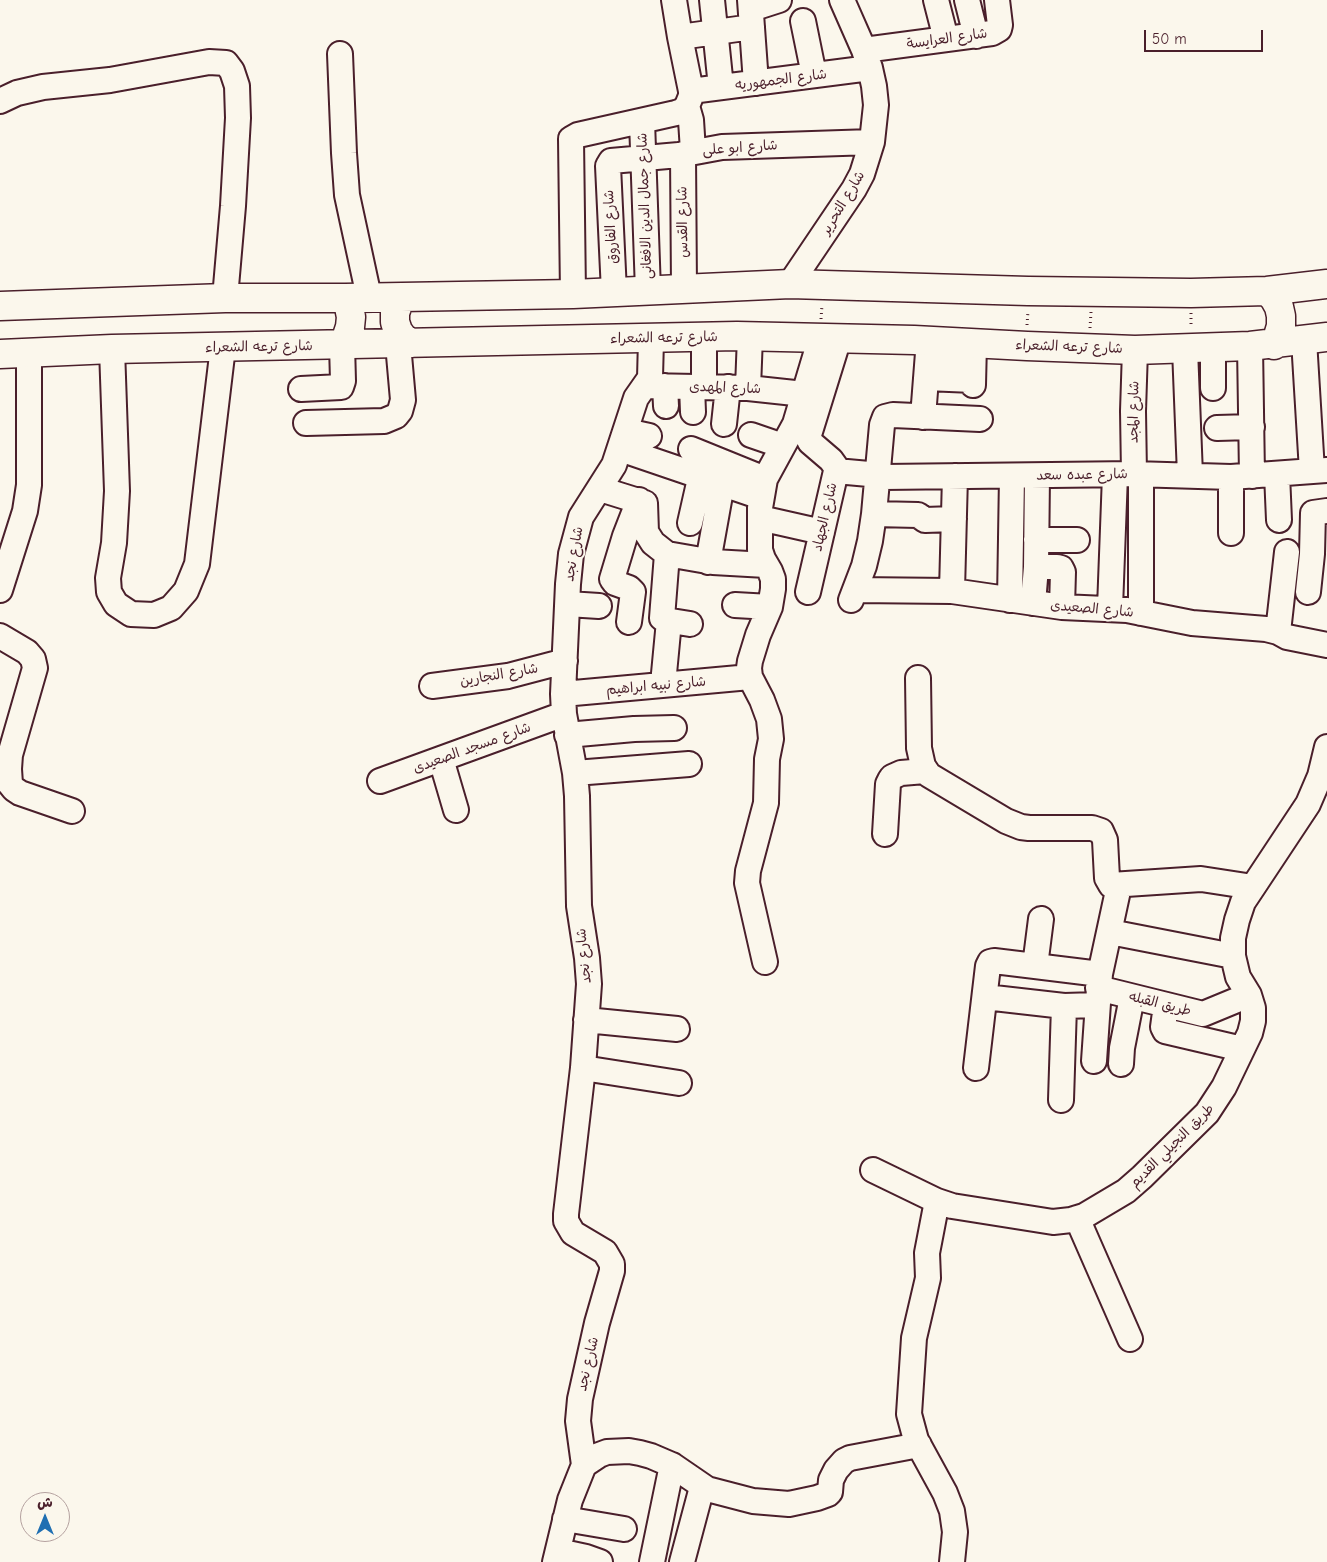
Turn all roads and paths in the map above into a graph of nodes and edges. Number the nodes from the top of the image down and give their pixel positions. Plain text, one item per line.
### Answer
1 (674, 0) edge
2 (712, 0) edge
3 (779, 0) edge
4 (842, 0) edge
5 (936, 0) edge
6 (967, 0) edge
7 (997, 0) edge
8 (751, 12) edge
9 (803, 21) dead end
10 (715, 32) junction
11 (976, 36) junction
12 (680, 37) junction
13 (946, 39) junction
14 (340, 54) dead end
15 (867, 59) junction
16 (814, 75) junction
17 (756, 83) junction
18 (721, 87) junction
19 (689, 99) junction
20 (0, 101) edge
21 (642, 121) junction
22 (872, 142) junction
23 (688, 153) junction
24 (644, 158) junction
25 (609, 162) joint
26 (790, 284) junction
27 (823, 284) junction
28 (1327, 284) edge
29 (684, 289) junction
30 (648, 291) junction
31 (1028, 291) junction
32 (1091, 291) junction
33 (1267, 291) junction
34 (614, 292) junction
35 (1191, 293) junction
36 (573, 294) junction
37 (403, 297) junction
38 (225, 298) junction
39 (357, 298) junction
40 (1327, 299) edge
41 (0, 306) edge
42 (1327, 306) edge
43 (750, 336) junction
44 (704, 337) junction
45 (830, 338) junction
46 (651, 339) junction
47 (1316, 339) edge
48 (951, 342) junction
49 (404, 344) junction
50 (342, 345) junction
51 (1262, 345) junction
52 (1027, 346) junction
53 (223, 347) junction
54 (1089, 348) junction
55 (1197, 348) junction
56 (112, 349) junction
57 (1136, 350) junction
58 (29, 353) junction
59 (0, 354) edge
60 (926, 378) junction
61 (698, 387) junction
62 (738, 388) junction
63 (1213, 388) dead end
64 (301, 389) dead end
65 (659, 393) junction
66 (804, 394) junction
67 (693, 412) dead end
68 (923, 417) junction
69 (980, 419) dead end
70 (306, 424) dead end
71 (724, 424) dead end
72 (1252, 427) junction
73 (1217, 428) dead end
74 (751, 435) dead end
75 (649, 436) dead end
76 (623, 440) junction
77 (783, 446) junction
78 (1319, 470) edge
79 (836, 471) junction
80 (707, 474) junction
81 (1130, 474) junction
82 (1277, 474) junction
83 (878, 475) junction
84 (1190, 475) junction
85 (955, 476) junction
86 (1012, 476) junction
87 (1037, 476) junction
88 (1242, 476) junction
89 (600, 489) junction
90 (762, 498) junction
91 (639, 500) junction
92 (689, 507) dead end
93 (1327, 511) edge
94 (874, 514) junction
95 (954, 519) junction
96 (1279, 520) dead end
97 (822, 532) junction
98 (1231, 533) dead end
99 (1036, 540) junction
100 (1078, 540) dead end
101 (1287, 552) dead end
102 (667, 554) junction
103 (708, 562) junction
104 (766, 565) junction
105 (1036, 567) junction
106 (0, 590) edge
107 (952, 591) junction
108 (808, 592) dead end
109 (1308, 592) dead end
110 (1022, 602) junction
111 (568, 604) junction
112 (735, 605) dead end
113 (599, 606) dead end
114 (770, 607) junction
115 (1062, 607) junction
116 (1110, 608) junction
117 (1141, 613) junction
118 (629, 622) dead end
119 (1278, 632) junction
120 (0, 636) edge
121 (1327, 645) edge
122 (565, 661) junction
123 (750, 677) junction
124 (918, 678) dead end
125 (663, 684) junction
126 (432, 686) dead end
127 (565, 715) junction
128 (674, 728) dead end
129 (1327, 747) edge
130 (442, 759) junction
131 (689, 764) dead end
132 (925, 771) junction
133 (575, 773) junction
134 (1324, 777) edge
135 (380, 781) dead end
136 (72, 810) dead end
137 (456, 810) dead end
138 (885, 834) dead end
139 (1119, 886) junction
140 (1253, 887) junction
141 (1041, 919) dead end
142 (1110, 932) junction
143 (1233, 956) junction
144 (765, 962) dead end
145 (1035, 966) junction
146 (1098, 989) junction
147 (1249, 995) junction
148 (1132, 996) junction
149 (985, 997) junction
150 (1166, 1005) junction
151 (1064, 1006) junction
152 (586, 1020) junction
153 (677, 1030) dead end
154 (1242, 1049) junction
155 (1094, 1061) dead end
156 (1121, 1064) dead end
157 (582, 1068) junction
158 (976, 1068) dead end
159 (679, 1083) dead end
160 (1061, 1100) dead end
161 (873, 1170) dead end
162 (937, 1201) junction
163 (1078, 1218) junction
164 (1130, 1339) dead end
165 (919, 1446) junction
166 (584, 1465) junction
167 (672, 1465) junction
168 (702, 1487) junction
169 (565, 1519) junction
170 (624, 1529) dead end
171 (556, 1557) edge
172 (600, 1562) edge
173 (652, 1562) edge
174 (682, 1562) edge
175 (952, 1562) edge

1 - 12 street, شارع القدس
2 - 10 street
3 - 8 street
4 - 15 street, شارع التحرير
5 - 13 street
6 - 11 street
7 - 11 street, شارع العرايسة
8 - 10 street
8 - 17 street
9 - 16 street
10 - 12 street
10 - 18 street
11 - 13 street, شارع العرايسة
12 - 19 street, شارع القدس
13 - 15 street, شارع العرايسة
14 - 39 street
15 - 16 street, شارع الجمهوريه
15 - 22 street, شارع التحرير
16 - 17 street, شارع الجمهوريه
17 - 18 street, شارع الجمهوريه
18 - 19 street, شارع الجمهوريه
19 - 21 street, شارع الجمهوريه
19 - 23 street, شارع القدس
20 - 38 street
21 - 24 street, شارع جمال الدين الافغانى
21 - 36 street, شارع الجمهوريه
22 - 23 street, شارع ابو على
22 - 26 street, شارع التحرير
23 - 24 street, شارع ابو على
23 - 29 street, شارع القدس
24 - 25 street, شارع ابو على
24 - 30 street, شارع جمال الدين الافغانى
25 - 34 street, شارع الفاروق
26 - 27 highway
26 - 29 highway
27 - 31 highway
27 - 45 path
28 - 33 highway
29 - 30 highway
30 - 34 highway
31 - 32 highway
31 - 52 path
32 - 35 highway
32 - 54 path
33 - 35 highway
33 - 51 highway
34 - 36 highway
35 - 55 path
36 - 37 highway
37 - 39 highway
37 - 49 highway
38 - 39 highway
38 - 41 highway
39 - 50 highway
40 - 42 highway
43 - 44 highway, شارع ترعه الشعراء
43 - 45 highway, شارع ترعه الشعراء
43 - 62 street
44 - 46 highway, شارع ترعه الشعراء
44 - 61 street
45 - 48 highway, شارع ترعه الشعراء
45 - 66 street
45 - 79 street, شارع الجهاد
46 - 49 highway, شارع ترعه الشعراء
46 - 65 street, شارع نجد
47 - 51 highway, شارع ترعه الشعراء
47 - 78 street
48 - 52 highway, شارع ترعه الشعراء
48 - 60 street
48 - 60 street
49 - 50 highway, شارع ترعه الشعراء
49 - 70 street
50 - 53 highway, شارع ترعه الشعراء
50 - 64 street
51 - 55 highway, شارع ترعه الشعراء
51 - 72 street
52 - 54 highway, شارع ترعه الشعراء
53 - 56 highway, شارع ترعه الشعراء
53 - 56 street
54 - 57 highway, شارع ترعه الشعراء
55 - 57 highway, شارع ترعه الشعراء
55 - 63 street
55 - 84 street
56 - 58 highway, شارع ترعه الشعراء
57 - 81 street, شارع المجد
58 - 59 highway, شارع ترعه الشعراء
58 - 106 street
60 - 68 street
61 - 62 street, شارع المهدى
61 - 65 street, شارع المهدى
61 - 67 street
62 - 66 street, شارع المهدى
62 - 71 street
65 - 76 street, شارع نجد
66 - 77 street
68 - 69 street
68 - 83 street
72 - 73 street
72 - 88 street
74 - 77 street
75 - 76 street
76 - 80 street
76 - 89 street, شارع نجد
77 - 90 street
78 - 82 street, شارع عبده سعد
79 - 83 street, شارع عبده سعد
79 - 97 street, شارع الجهاد
80 - 90 street
80 - 90 street
80 - 92 street
80 - 103 street
81 - 84 street, شارع عبده سعد
81 - 87 street, شارع عبده سعد
81 - 116 street
81 - 117 street
82 - 88 street, شارع عبده سعد
82 - 96 street
83 - 85 street, شارع عبده سعد
83 - 94 street
84 - 88 street, شارع عبده سعد
85 - 86 street, شارع عبده سعد
85 - 95 street
86 - 87 street, شارع عبده سعد
86 - 110 street
87 - 99 street
88 - 98 street
89 - 91 street
89 - 111 street, شارع نجد
90 - 97 street
90 - 104 street
91 - 102 street
91 - 118 street
93 - 109 street
94 - 95 street
94 - 107 street, شارع الصعيدى
95 - 107 street
97 - 108 street, شارع الجهاد
99 - 100 street
99 - 105 street
101 - 119 street
102 - 103 street
102 - 125 street
103 - 104 street
104 - 114 street
105 - 110 street
105 - 115 street
107 - 110 street, شارع الصعيدى
110 - 115 street, شارع الصعيدى
111 - 113 street
111 - 122 street, شارع نجد
112 - 114 street
114 - 123 street
115 - 116 street, شارع الصعيدى
116 - 117 street, شارع الصعيدى
117 - 119 street, شارع الصعيدى
119 - 121 street, شارع الصعيدى
120 - 136 street
122 - 126 street, شارع النجارين
122 - 127 street, شارع نجد
123 - 125 street, شارع نبيه ابراهيم
123 - 144 street
124 - 132 street
125 - 127 street, شارع نبيه ابراهيم
127 - 128 street
127 - 130 street, شارع مسجد الصعيدى
127 - 133 street, شارع نجد
129 - 134 street, طريق النجيلي القديم
130 - 135 street, شارع مسجد الصعيدى
130 - 137 street
131 - 133 street
132 - 138 street
132 - 139 street
133 - 152 street, شارع نجد
134 - 140 street, طريق النجيلي القديم
139 - 140 street
139 - 142 street
140 - 143 street, طريق النجيلي القديم
141 - 145 street
142 - 143 street
142 - 146 street
143 - 147 street, طريق النجيلي القديم
145 - 146 street
145 - 149 street
146 - 148 street, طريق القبله
146 - 151 street
146 - 155 street
147 - 150 street, طريق القبله
147 - 154 street, طريق النجيلي القديم
148 - 150 street, طريق القبله
148 - 156 street
149 - 151 street
149 - 158 street
150 - 154 street
151 - 160 street
152 - 153 street
152 - 157 street, شارع نجد
154 - 163 street, طريق النجيلي القديم
157 - 159 street
157 - 166 street, شارع نجد
161 - 162 street, طريق النجيلي القديم
162 - 163 street, طريق النجيلي القديم
162 - 165 street
163 - 164 street
165 - 168 street
165 - 175 street
166 - 167 street
166 - 169 street, شارع نجد
167 - 168 street
167 - 173 street
168 - 174 street
169 - 170 street
169 - 171 street, شارع نجد
171 - 172 street

